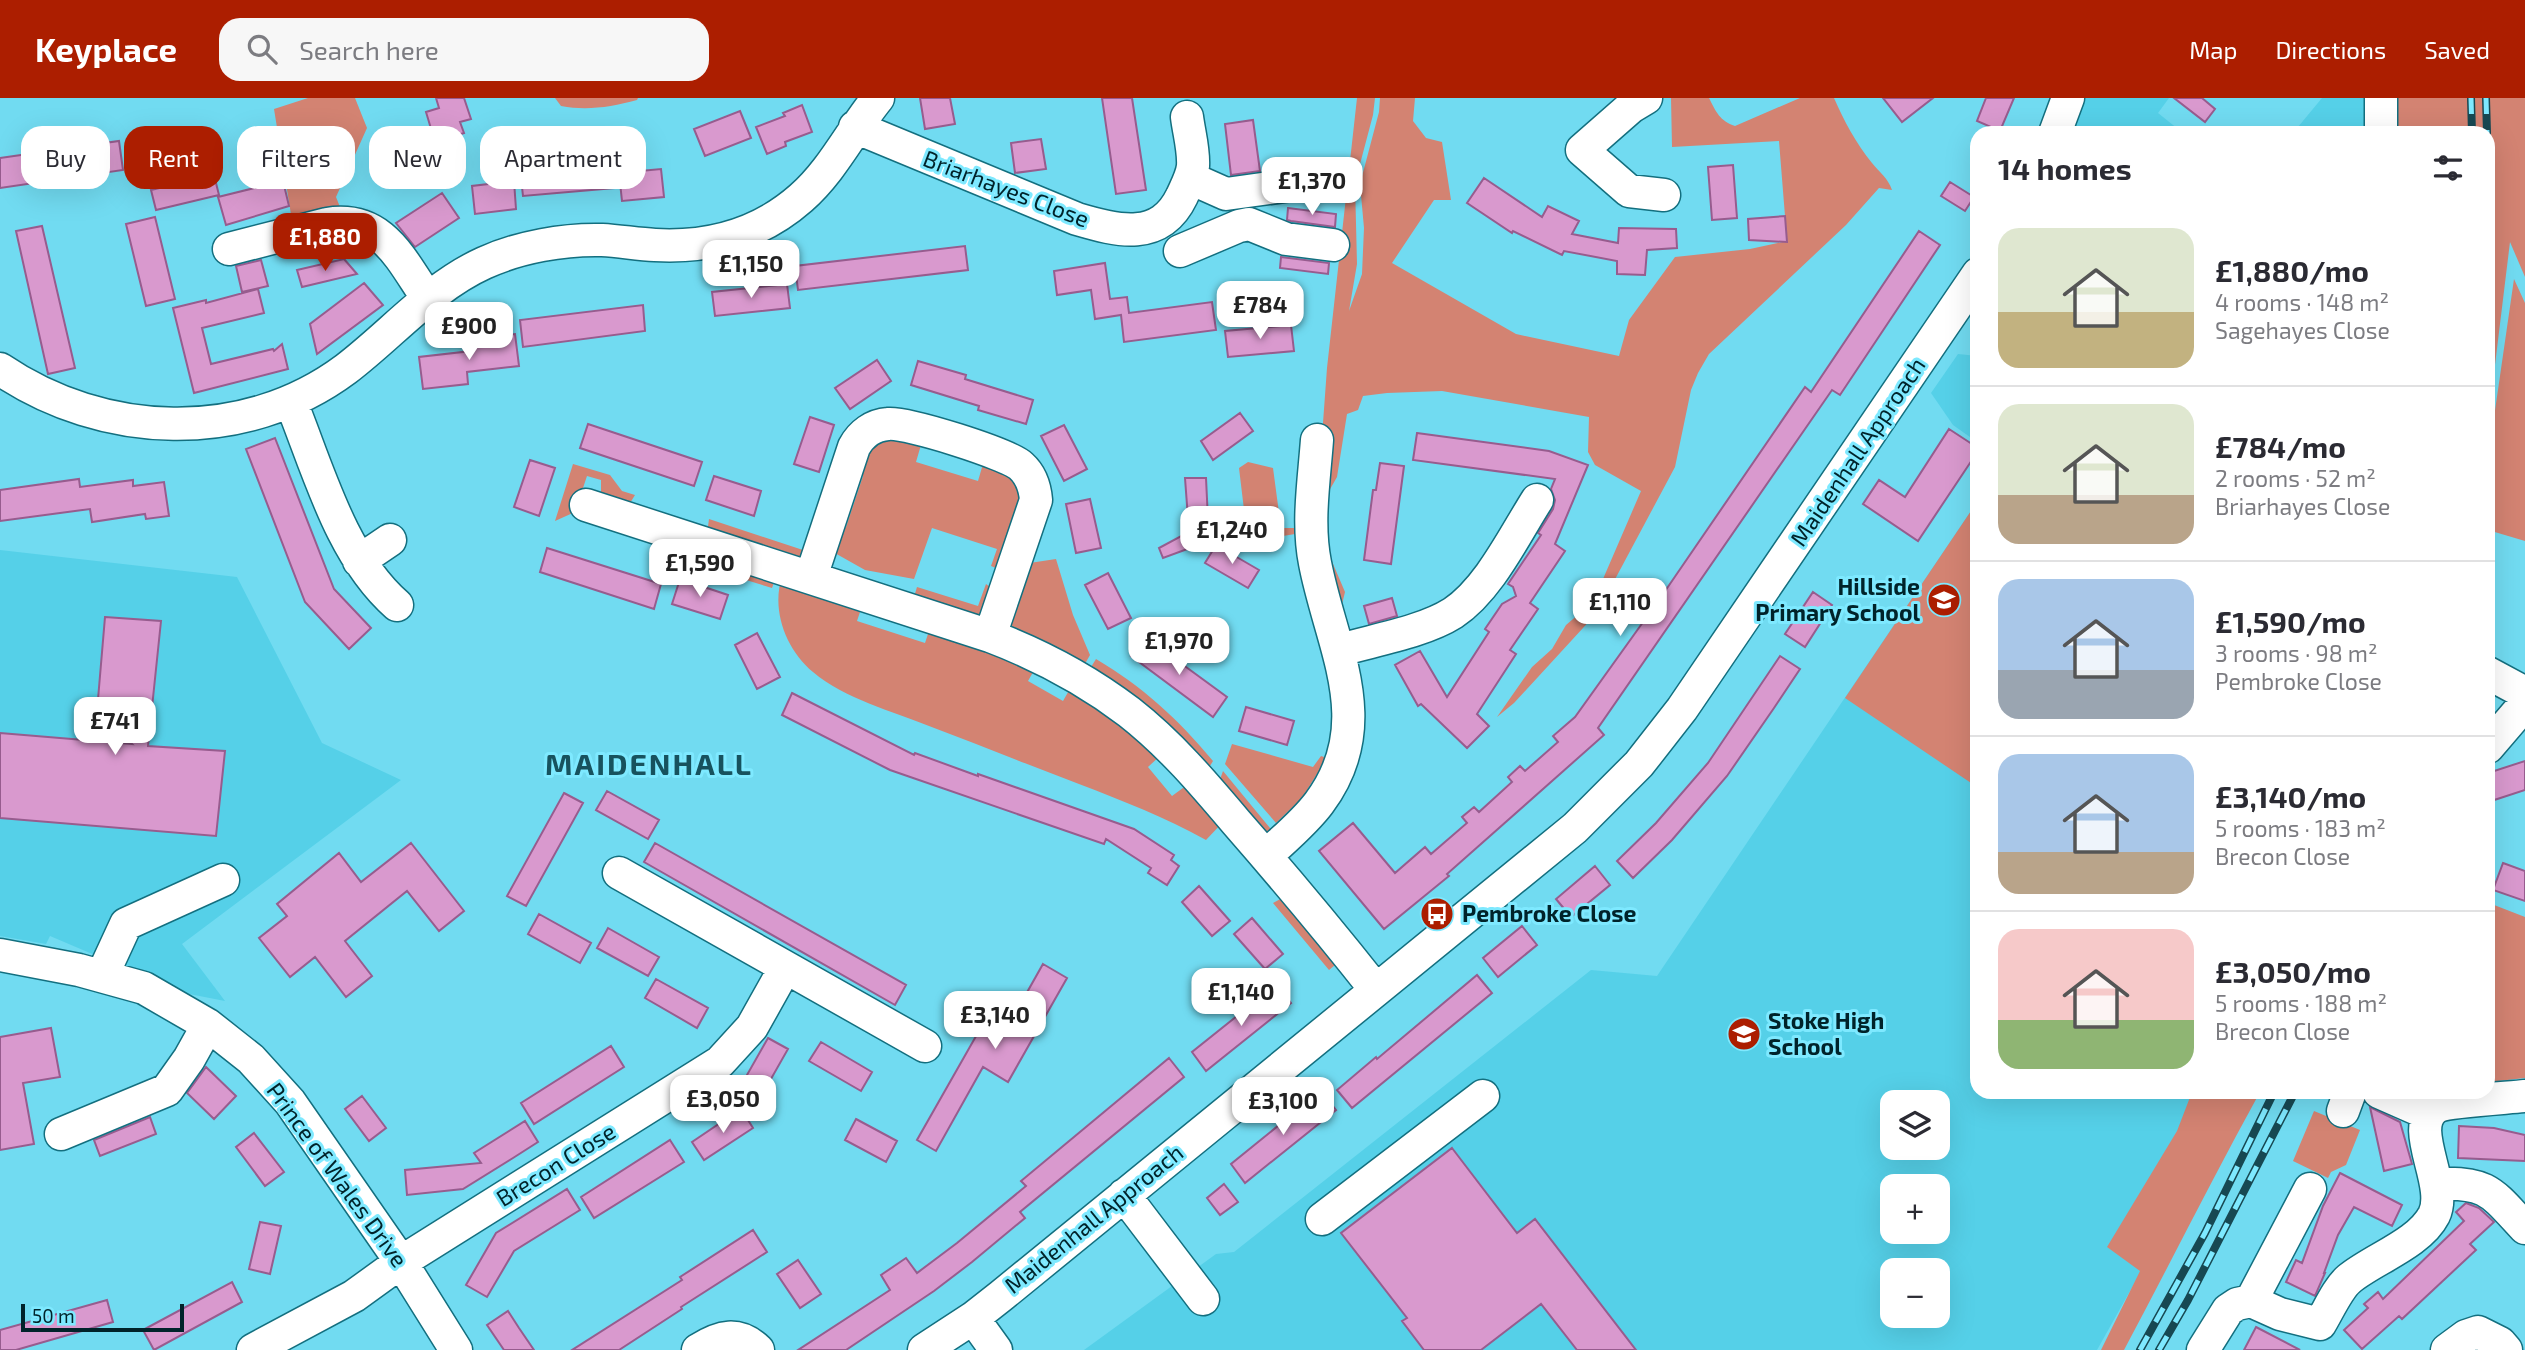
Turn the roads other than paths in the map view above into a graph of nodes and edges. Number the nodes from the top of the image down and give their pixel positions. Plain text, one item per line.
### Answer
1 (878, 98) edge
2 (1646, 98) edge
3 (2068, 98) edge
4 (2381, 98) edge
5 (1187, 117) dead end
6 (2058, 126) edge
7 (2381, 126) edge
8 (855, 127) junction
9 (1190, 178) junction
10 (1299, 184) dead end
11 (1664, 195) dead end
12 (1160, 224) junction
13 (1333, 245) dead end
14 (229, 249) dead end
15 (1970, 286) edge
16 (428, 299) junction
17 (0, 369) edge
18 (291, 402) junction
19 (1317, 440) dead end
20 (1536, 500) dead end
21 (586, 505) dead end
22 (390, 540) dead end
23 (359, 561) junction
24 (811, 577) junction
25 (397, 605) dead end
26 (990, 636) junction
27 (1340, 650) junction
28 (2495, 677) edge
29 (2525, 693) edge
30 (2525, 704) edge
31 (2495, 739) edge
32 (1266, 856) junction
33 (619, 873) dead end
34 (223, 880) dead end
35 (0, 955) edge
36 (785, 968) junction
37 (102, 976) junction
38 (1376, 990) junction
39 (208, 1026) junction
40 (925, 1046) dead end
41 (1483, 1096) dead end
42 (2525, 1096) edge
43 (2395, 1099) edge
44 (2429, 1114) junction
45 (61, 1134) dead end
46 (2437, 1184) junction
47 (2310, 1189) dead end
48 (1124, 1195) junction
49 (1322, 1219) dead end
50 (2525, 1228) edge
51 (401, 1262) junction
52 (1203, 1299) dead end
53 (2250, 1301) junction
54 (973, 1318) junction
55 (253, 1350) edge
56 (456, 1350) edge
57 (698, 1350) edge
58 (758, 1350) edge
59 (924, 1350) edge
60 (996, 1350) edge
61 (2203, 1350) edge
62 (2446, 1350) edge
63 (2506, 1350) edge

1 - 8 street
2 - 11 street
3 - 6 street
4 - 7 street
5 - 9 street
8 - 12 street, Briarhayes Close
8 - 16 street
9 - 10 street
9 - 12 street
12 - 13 street
14 - 16 street
15 - 38 street, Maidenhall Approach
16 - 18 street
17 - 18 street
18 - 23 street
19 - 27 street
20 - 27 street
21 - 24 street
22 - 23 street
23 - 25 street
24 - 26 street
24 - 26 street
26 - 32 street
27 - 32 street
28 - 29 street
30 - 31 street
32 - 38 street
33 - 36 street
34 - 37 street
35 - 37 street, Prince of Wales Drive
36 - 40 street
36 - 51 street, Brecon Close
37 - 39 street, Prince of Wales Drive
38 - 48 street, Maidenhall Approach
39 - 45 street
39 - 51 street, Prince of Wales Drive
41 - 49 street
42 - 44 street
43 - 44 street
44 - 46 street
46 - 50 street
46 - 53 street
47 - 53 street
48 - 52 street
48 - 54 street, Maidenhall Approach
51 - 55 street, Brecon Close
51 - 56 street, Prince of Wales Drive
53 - 61 street
54 - 59 street, Maidenhall Approach
54 - 60 street
57 - 58 street
62 - 63 street

